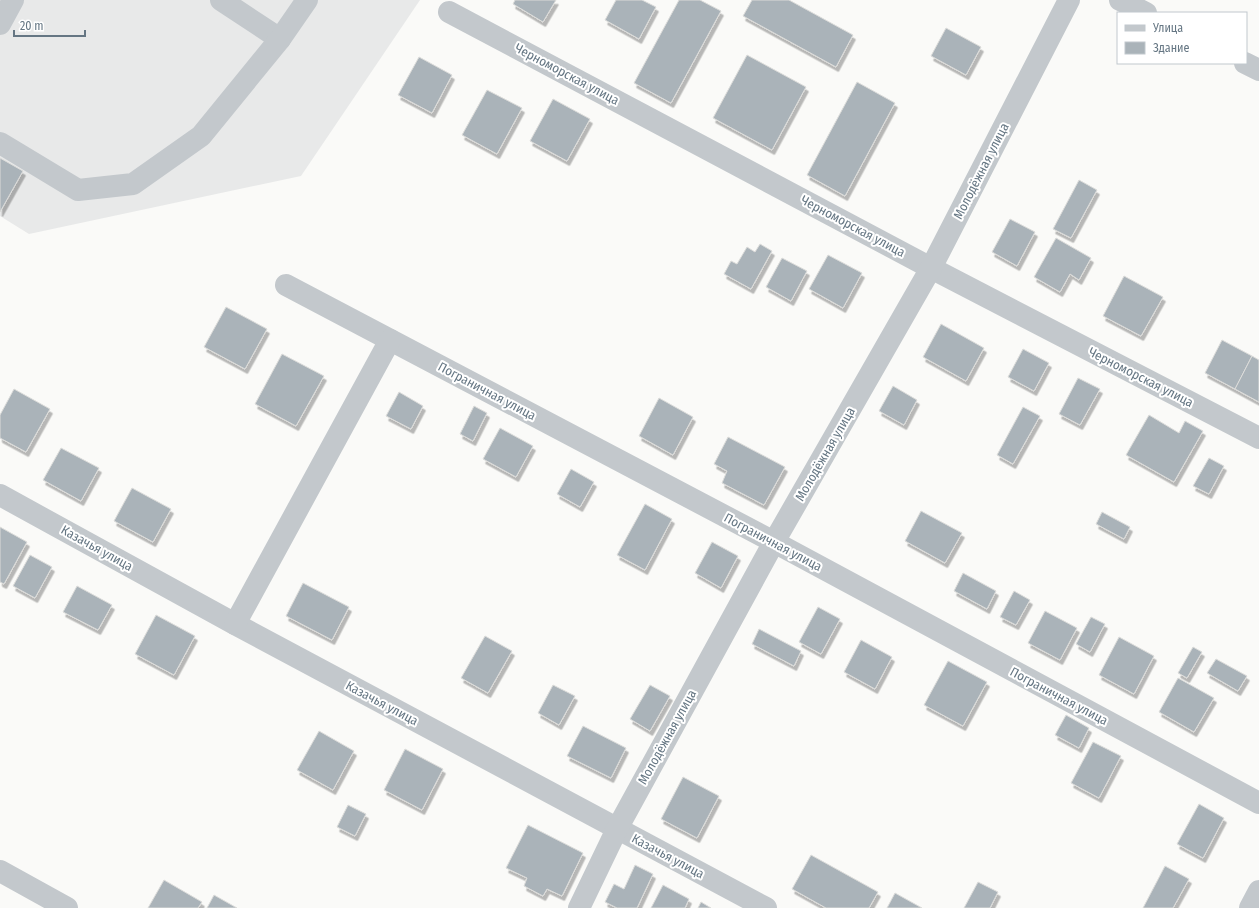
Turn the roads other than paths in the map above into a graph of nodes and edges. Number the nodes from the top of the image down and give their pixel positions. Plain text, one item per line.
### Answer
1 (13, 0) edge
2 (221, 0) edge
3 (307, 0) edge
4 (1069, 0) edge
5 (1120, 0) edge
6 (449, 12) dead end
7 (1144, 12) edge
8 (0, 24) edge
9 (280, 39) junction
10 (1247, 64) edge
11 (1259, 70) edge
12 (0, 143) edge
13 (931, 268) junction
14 (286, 285) dead end
15 (390, 340) junction
16 (1259, 438) edge
17 (0, 495) edge
18 (774, 542) junction
19 (235, 624) junction
20 (1259, 803) edge
21 (617, 829) junction
22 (0, 872) edge
23 (1259, 891) edge
24 (67, 908) edge
25 (579, 908) edge
26 (766, 908) edge
27 (1250, 908) edge

1 - 8 street
2 - 9 street
3 - 9 street
4 - 13 street, Молодёжная улица
5 - 7 street
6 - 13 street, Черноморская улица
9 - 12 street
10 - 11 street
13 - 16 street, Черноморская улица
13 - 18 street, Молодёжная улица
14 - 15 street, Пограничная улица
15 - 18 street, Пограничная улица
15 - 19 street
17 - 19 street, Казачья улица
18 - 20 street, Пограничная улица
18 - 21 street, Молодёжная улица
19 - 21 street, Казачья улица
21 - 25 street, Молодёжная улица
21 - 26 street, Казачья улица
22 - 24 street
23 - 27 street

